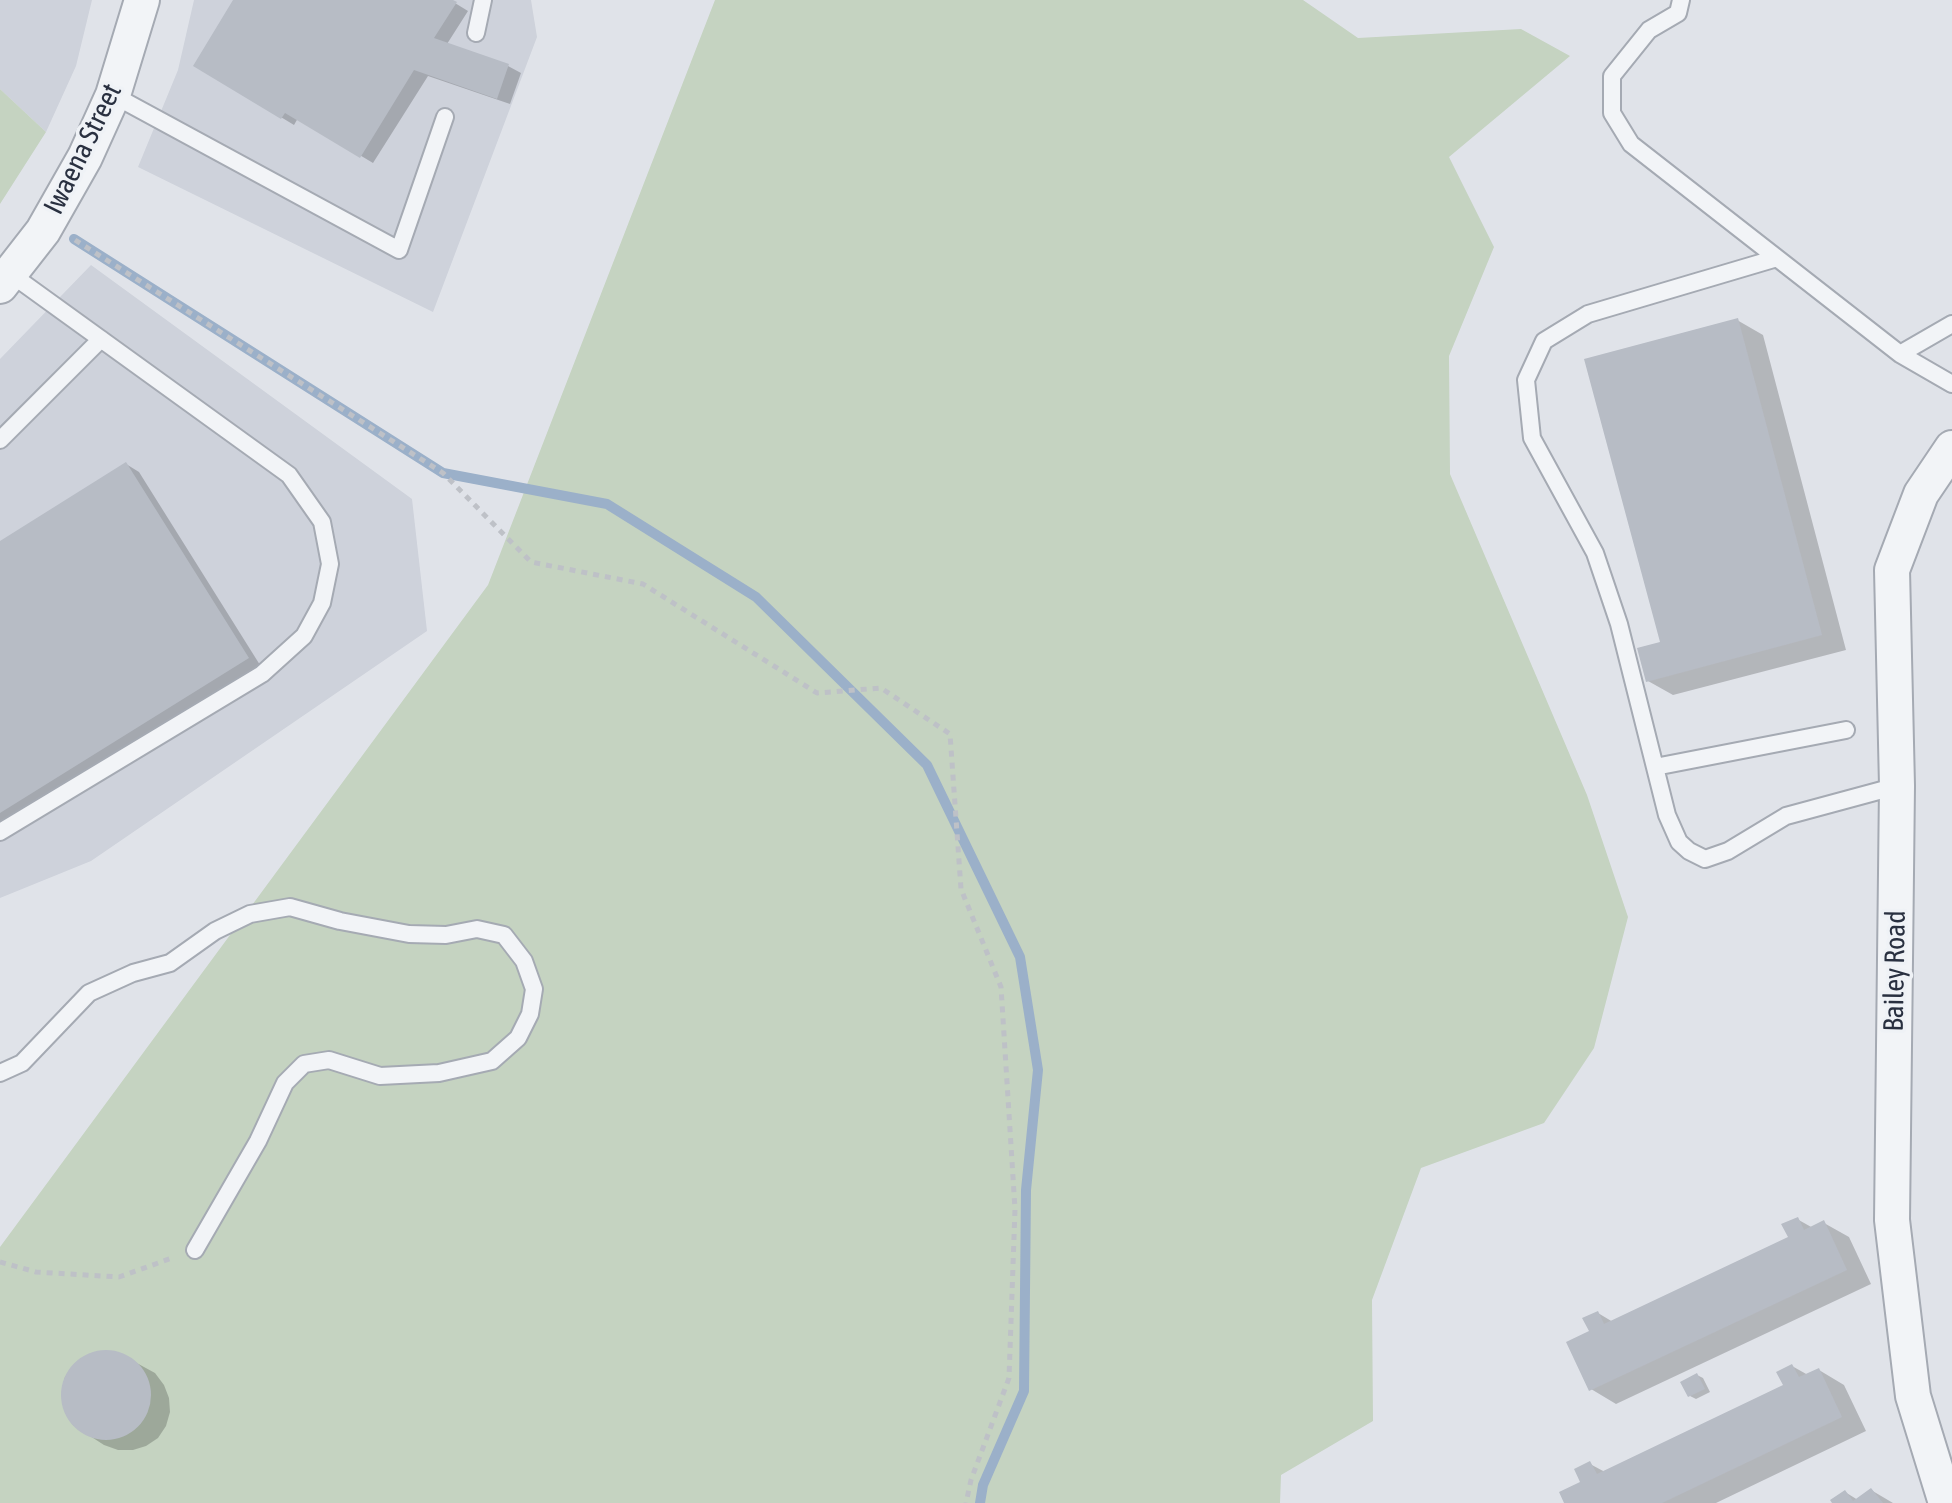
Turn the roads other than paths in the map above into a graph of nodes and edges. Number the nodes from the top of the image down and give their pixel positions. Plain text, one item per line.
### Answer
1 (142, 0) edge
2 (483, 0) edge
3 (1681, 0) edge
4 (476, 33) dead end
5 (113, 95) junction
6 (445, 117) dead end
7 (1777, 258) junction
8 (3, 275) edge
9 (1952, 324) edge
10 (101, 339) junction
11 (1900, 354) junction
12 (1952, 384) edge
13 (0, 440) edge
14 (1952, 448) edge
15 (1846, 730) dead end
16 (1655, 767) junction
17 (1897, 786) junction
18 (0, 832) edge
19 (0, 1073) edge
20 (195, 1250) road end
21 (1946, 1503) edge

1 - 5 street, Iwaena Street
2 - 4 lane
3 - 7 lane
5 - 6 lane
5 - 8 street, Iwaena Street
7 - 11 lane
7 - 16 lane
8 - 10 lane
9 - 11 lane
10 - 13 lane
10 - 18 lane
11 - 12 lane
14 - 17 street, Bailey Road
15 - 16 lane
16 - 17 lane
17 - 21 street, Bailey Road
19 - 20 lane

